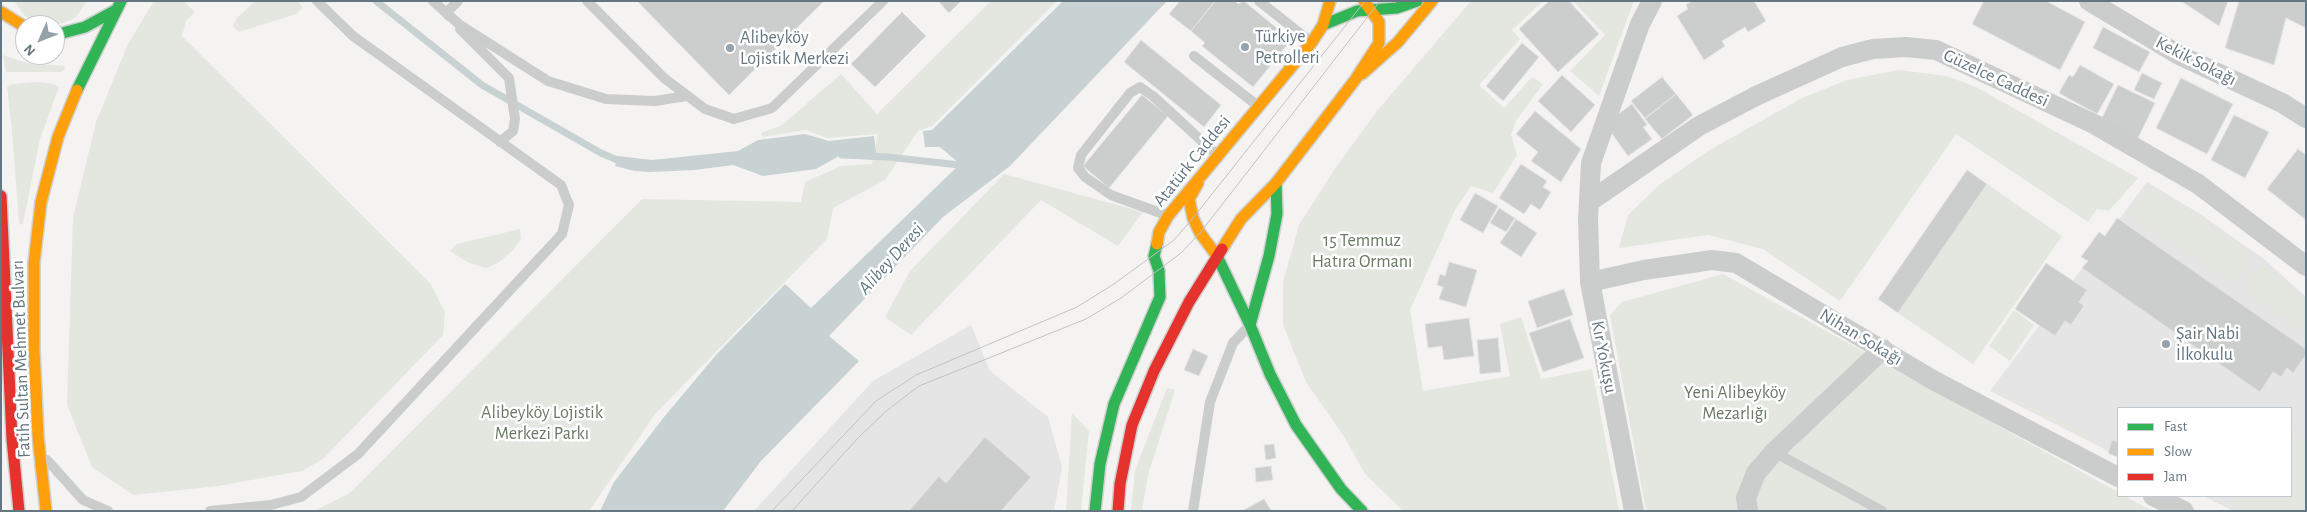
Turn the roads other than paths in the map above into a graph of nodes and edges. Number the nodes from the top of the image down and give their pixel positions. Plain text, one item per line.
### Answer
1 (318, 1) edge
2 (432, 1) edge
3 (458, 1) edge
4 (587, 1) edge
5 (883, 1) edge
6 (1259, 1) edge
7 (1330, 1) edge
8 (1364, 1) edge
9 (1417, 1) edge
10 (1432, 1) edge
11 (2089, 1) edge
12 (1653, 2) edge
13 (118, 6) edge
14 (1372, 10) junction
15 (1, 12) edge
16 (446, 13) junction
17 (15, 21) edge
18 (1323, 25) junction
19 (65, 32) edge
20 (1312, 42) junction
21 (1194, 56) dead end
22 (1355, 80) junction
23 (687, 96) junction
24 (1258, 106) junction
25 (2306, 118) edge
26 (500, 142) junction
27 (1218, 156) junction
28 (1207, 169) junction
29 (1276, 183) junction
30 (1, 196) edge
31 (1589, 202) junction
32 (1168, 216) junction
33 (1217, 256) junction
34 (2306, 266) edge
35 (1590, 282) junction
36 (1250, 325) junction
37 (1883, 350) junction
38 (1774, 452) junction
39 (41, 454) junction
40 (2117, 476) edge
41 (2155, 497) edge
42 (19, 511) edge
43 (46, 511) edge
44 (108, 511) edge
45 (210, 511) edge
46 (1095, 511) edge
47 (1118, 511) edge
48 (1193, 511) edge
49 (1362, 511) edge
50 (1634, 511) edge
51 (1748, 511) edge
52 (1882, 511) edge
53 (2184, 511) edge

1 - 26 lane
2 - 16 lane
3 - 16 lane
4 - 23 lane
5 - 23 lane
6 - 20 lane
7 - 18 main road, Atatürk Caddesi
8 - 14 main road
9 - 14 main road
10 - 22 main road
11 - 25 street, Kekik Sokağı
12 - 31 street, Kır Yokuşu
13 - 19 main road
13 - 39 main road, Fatih Sultan Mehmet Bulvarı
14 - 18 main road
14 - 22 main road
15 - 17 main road
16 - 23 lane
16 - 26 lane
18 - 20 main road, Atatürk Caddesi
20 - 24 main road, Atatürk Caddesi
21 - 24 lane
22 - 29 main road
24 - 27 main road, Atatürk Caddesi
26 - 45 lane
27 - 28 main road, Atatürk Caddesi
27 - 32 lane
28 - 32 main road, Atatürk Caddesi
28 - 33 main road
29 - 33 main road
29 - 36 main road
30 - 42 main road, Fatih Sultan Mehmet Bulvarı
31 - 34 street, Güzelce Caddesi
31 - 35 street, Kır Yokuşu
32 - 46 main road, Atatürk Caddesi
33 - 36 main road
33 - 47 main road
35 - 37 street, Nihan Sokağı
35 - 50 street, Kır Yokuşu
36 - 48 lane
36 - 49 main road
37 - 38 street
37 - 40 street, Nihan Sokağı
38 - 51 street
38 - 52 lane
39 - 43 main road, Fatih Sultan Mehmet Bulvarı
39 - 44 lane
41 - 53 street

